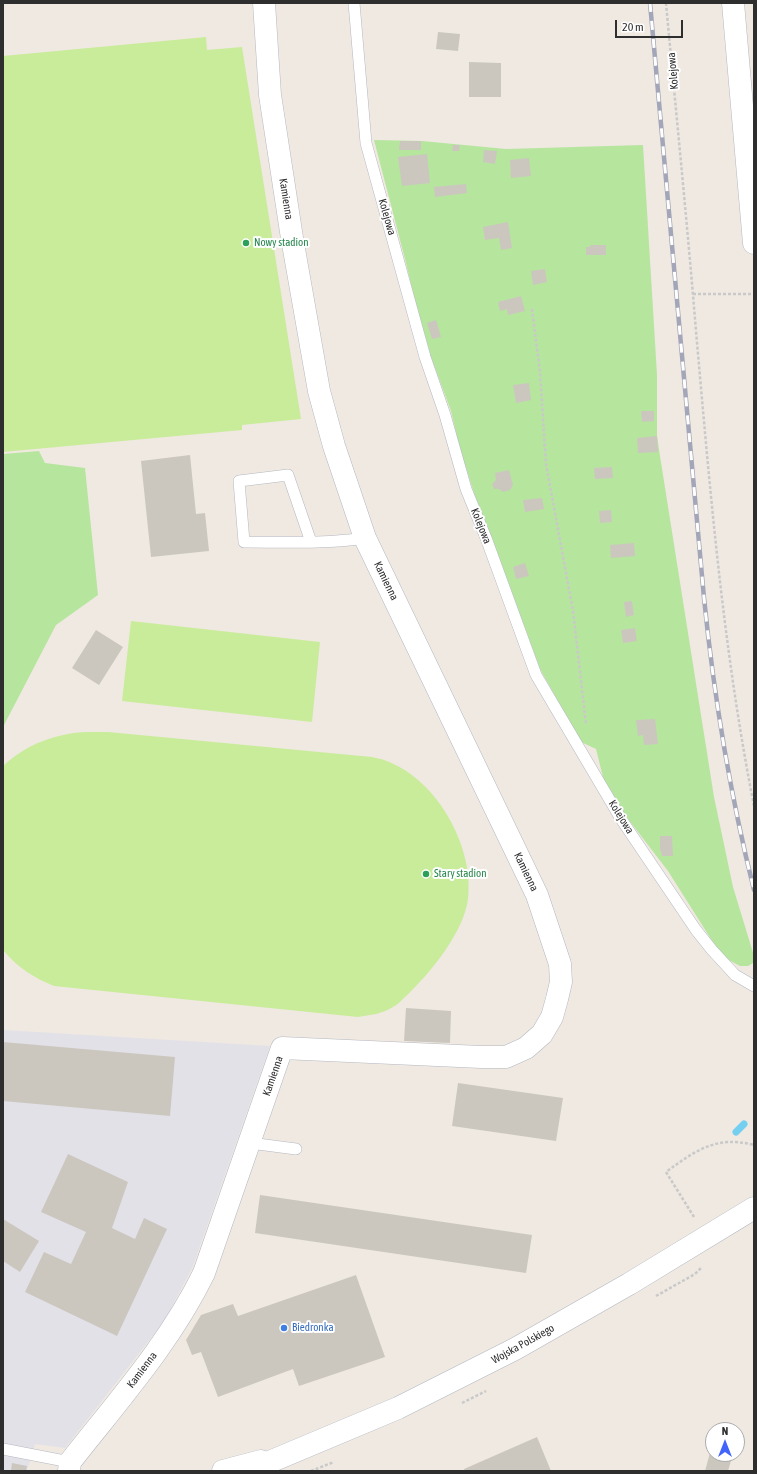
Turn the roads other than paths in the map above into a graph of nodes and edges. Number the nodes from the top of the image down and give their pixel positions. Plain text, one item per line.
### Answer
1 (264, 3) edge
2 (354, 3) edge
3 (733, 3) edge
4 (754, 243) edge
5 (365, 538) junction
6 (310, 542) junction
7 (754, 986) edge
8 (250, 1143) junction
9 (296, 1149) dead end
10 (752, 1210) edge
11 (3, 1450) edge
12 (280, 1457) junction
13 (69, 1466) edge
14 (223, 1471) edge
15 (248, 1471) edge

1 - 5 street, Kamienna
2 - 7 lane, Kolejowa
3 - 4 street
5 - 6 lane
5 - 8 street, Kamienna
6 - 6 lane
8 - 9 lane
8 - 13 street, Kamienna
10 - 12 street, Wojska Polskiego
11 - 13 lane
12 - 14 street, Wojska Polskiego
12 - 15 street, Wojska Polskiego

